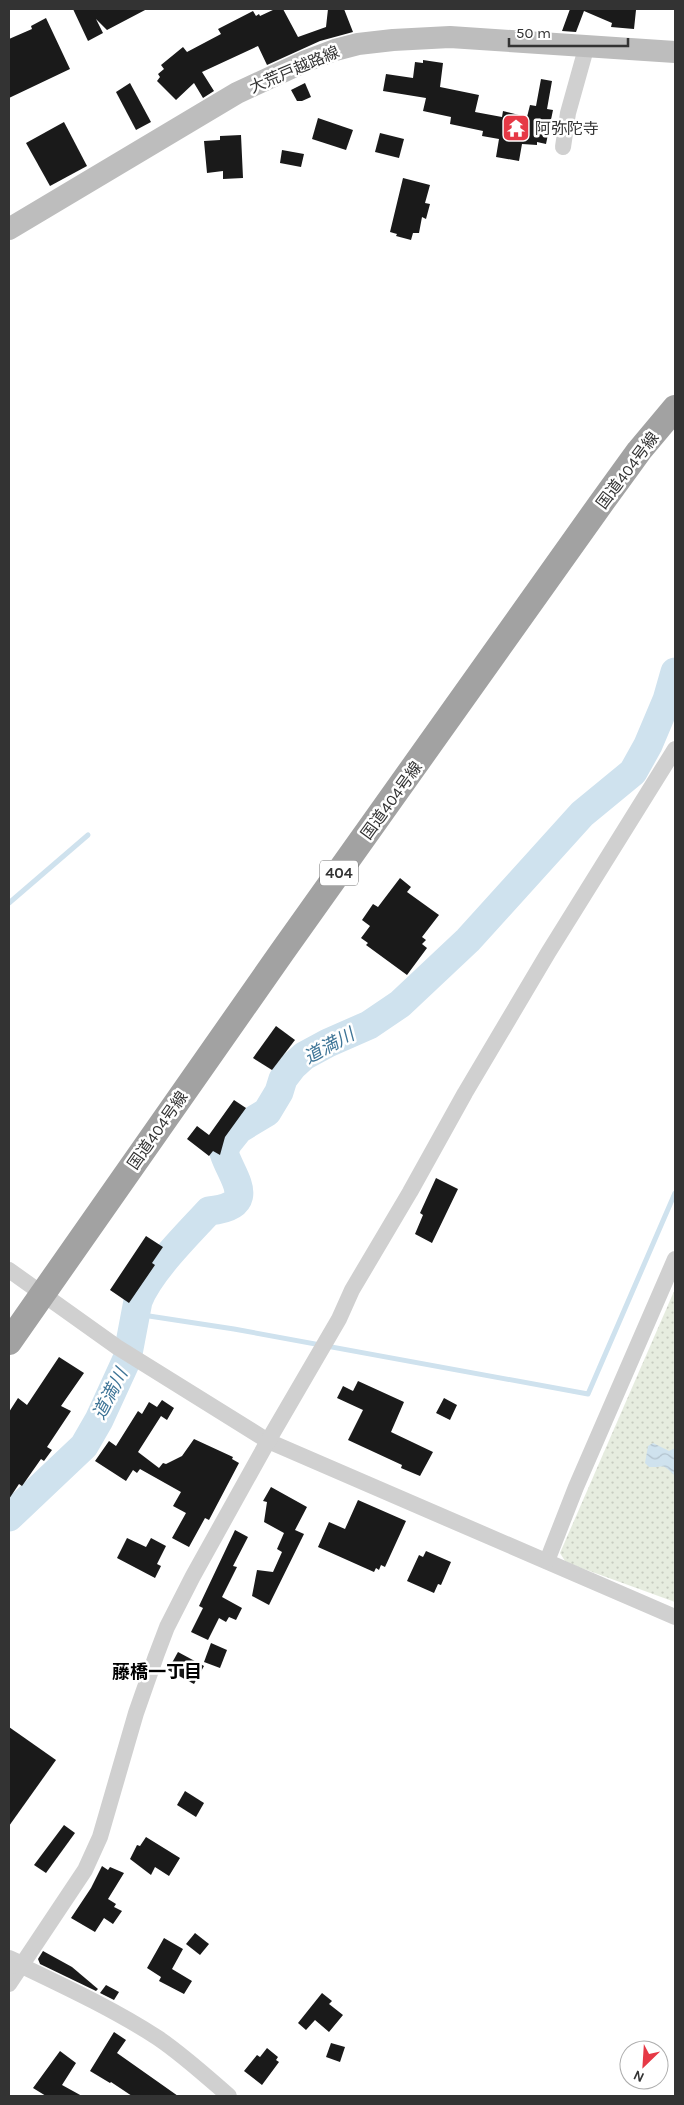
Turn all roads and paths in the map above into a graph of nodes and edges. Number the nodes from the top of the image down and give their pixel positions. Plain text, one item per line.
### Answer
1 (587, 45) junction
2 (675, 52) edge
3 (563, 147) dead end
4 (9, 229) edge
5 (675, 408) edge
6 (675, 748) edge
7 (675, 1259) edge
8 (9, 1270) edge
9 (43, 1295) junction
10 (9, 1342) edge
11 (268, 1441) junction
12 (547, 1561) junction
13 (675, 1617) edge
14 (14, 1962) edge
15 (9, 1984) edge
16 (229, 2096) edge

1 - 2 main road, 大荒戸越路線
1 - 3 street
1 - 4 main road, 大荒戸越路線
5 - 9 highway, 国道404号線 / 404
6 - 11 street
7 - 12 street
8 - 9 street
9 - 10 highway, 国道404号線 / 404
9 - 11 street
11 - 12 street
11 - 14 street
12 - 13 street
14 - 15 street
14 - 16 street

